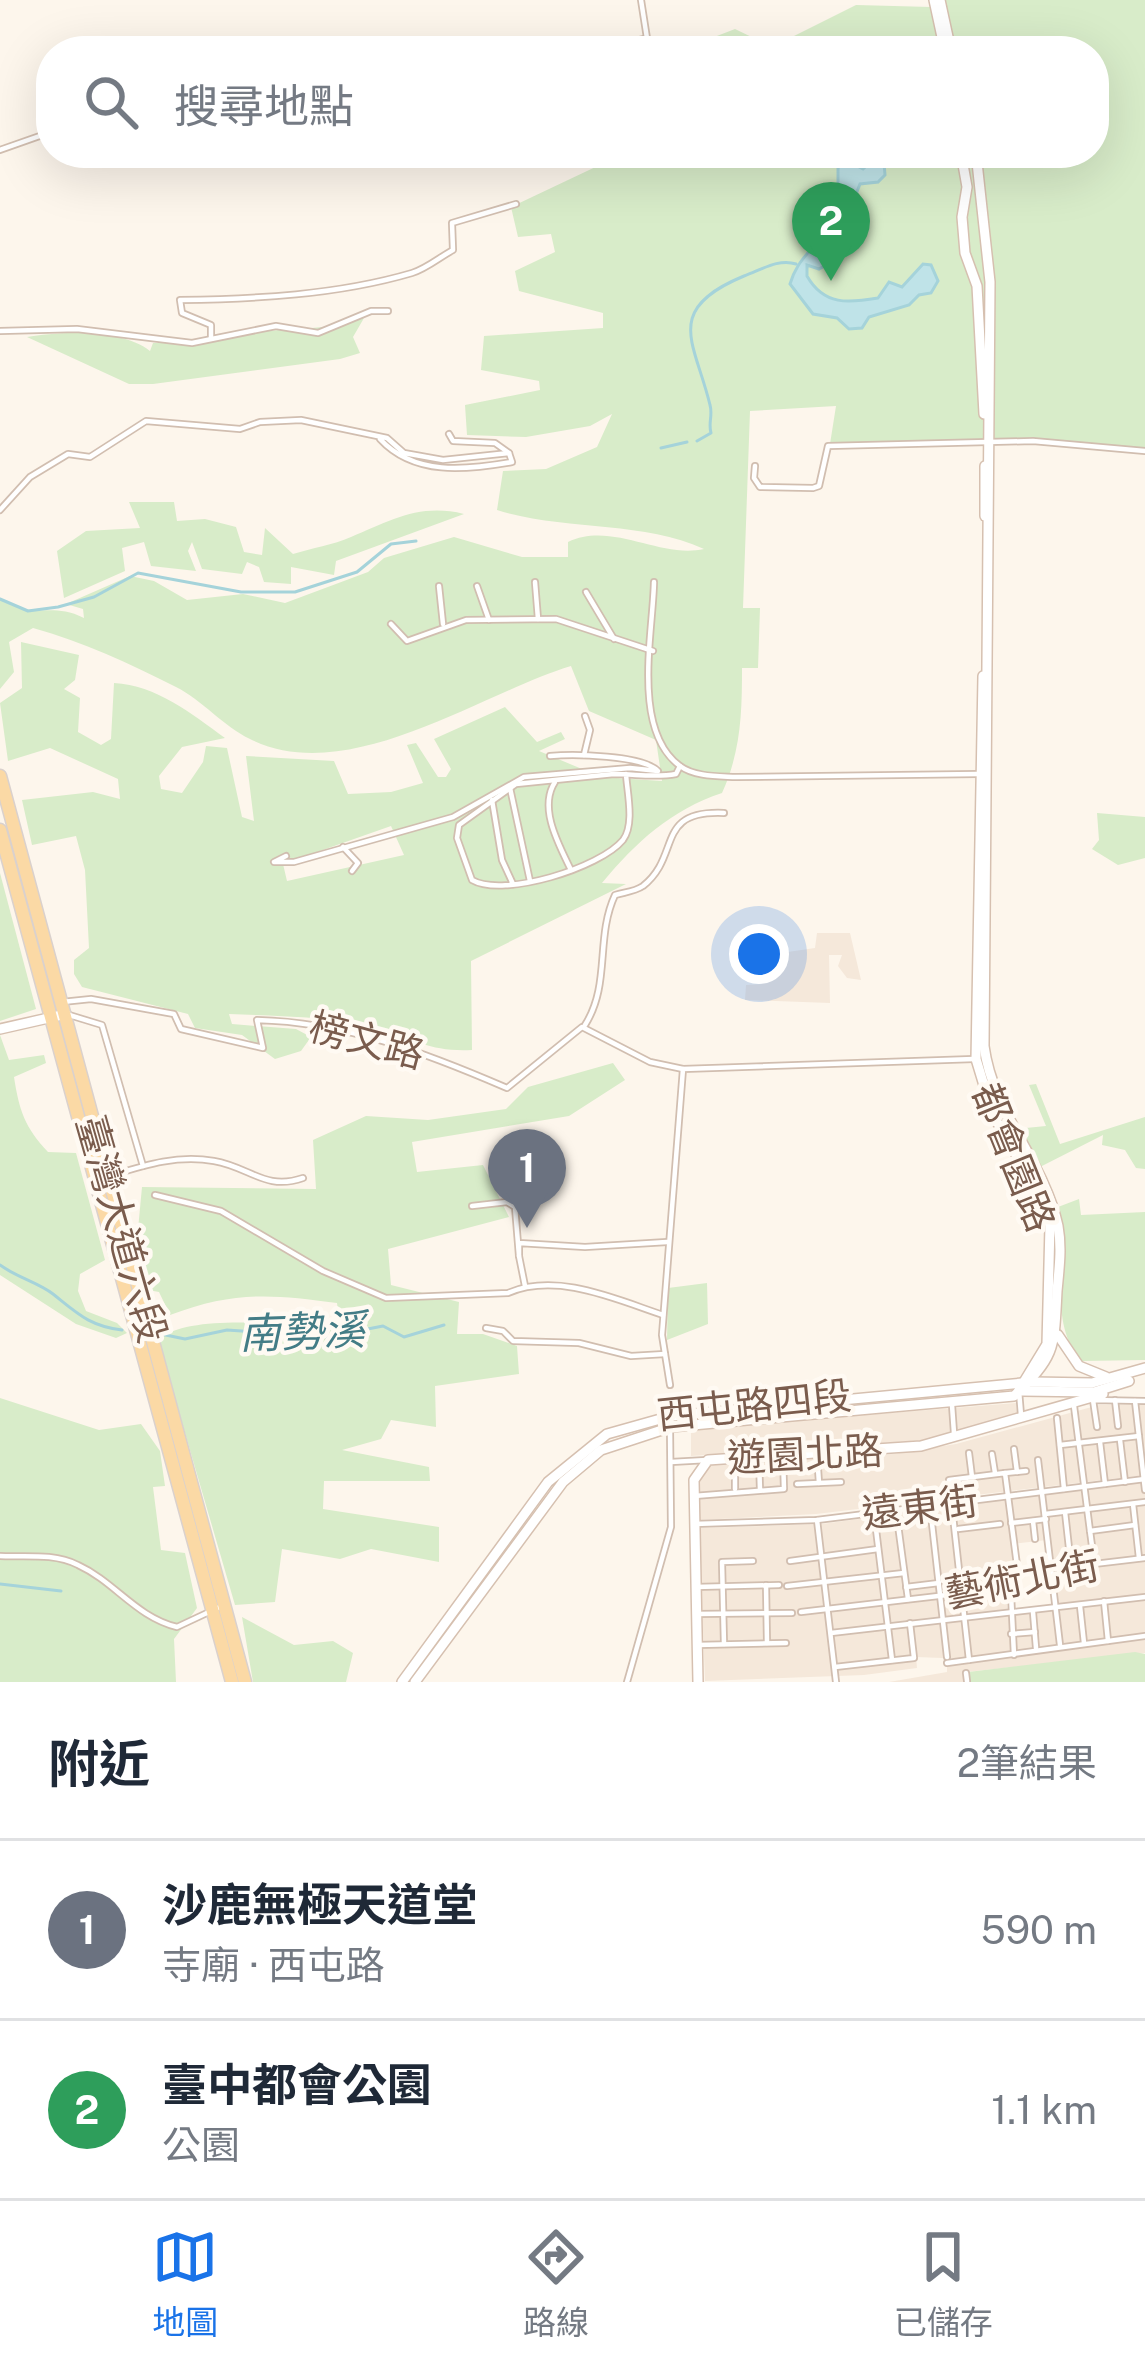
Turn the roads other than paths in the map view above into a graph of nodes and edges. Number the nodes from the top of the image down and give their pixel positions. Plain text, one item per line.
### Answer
1 (640, 0) edge
2 (937, 0) edge
3 (644, 36) edge
4 (945, 36) edge
5 (36, 137) edge
6 (0, 150) edge
7 (964, 168) edge
8 (978, 168) edge
9 (517, 205) dead end
10 (985, 229) junction
11 (963, 231) junction
12 (388, 311) dead end
13 (985, 315) junction
14 (0, 332) edge
15 (211, 338) junction
16 (449, 434) dead end
17 (984, 444) junction
18 (1145, 451) edge
19 (755, 466) dead end
20 (0, 510) edge
21 (535, 582) dead end
22 (654, 582) dead end
23 (439, 586) dead end
24 (476, 586) dead end
25 (586, 592) dead end
26 (538, 619) junction
27 (489, 620) junction
28 (391, 624) dead end
29 (443, 624) junction
30 (614, 639) junction
31 (653, 651) junction
32 (585, 716) dead end
33 (584, 755) junction
34 (550, 756) dead end
35 (680, 766) junction
36 (626, 774) junction
37 (986, 774) junction
38 (0, 776) edge
39 (555, 782) junction
40 (510, 788) junction
41 (0, 800) edge
42 (492, 800) junction
43 (724, 812) dead end
44 (0, 830) edge
45 (343, 847) junction
46 (286, 856) dead end
47 (0, 859) edge
48 (352, 871) dead end
49 (571, 871) junction
50 (530, 881) junction
51 (513, 884) junction
52 (56, 1013) junction
53 (582, 1027) junction
54 (0, 1029) edge
55 (981, 1058) junction
56 (683, 1070) junction
57 (143, 1166) junction
58 (108, 1177) junction
59 (304, 1178) dead end
60 (155, 1195) dead end
61 (472, 1206) dead end
62 (667, 1242) junction
63 (519, 1256) junction
64 (525, 1286) junction
65 (663, 1315) junction
66 (1056, 1324) junction
67 (486, 1328) dead end
68 (665, 1354) junction
69 (1145, 1371) edge
70 (1033, 1382) junction
71 (1112, 1384) junction
72 (670, 1385) dead end
73 (1019, 1387) junction
74 (1069, 1391) junction
75 (1094, 1400) junction
76 (1115, 1400) junction
77 (1135, 1401) junction
78 (1145, 1401) edge
79 (952, 1405) dead end
80 (1074, 1406) junction
81 (1057, 1418) dead end
82 (671, 1419) junction
83 (1023, 1421) junction
84 (1118, 1426) dead end
85 (1097, 1427) dead end
86 (1139, 1436) junction
87 (1120, 1438) junction
88 (954, 1439) junction
89 (1099, 1440) junction
90 (1080, 1443) junction
91 (1060, 1445) junction
92 (1014, 1450) dead end
93 (969, 1453) dead end
94 (817, 1454) junction
95 (992, 1454) dead end
96 (783, 1456) junction
97 (759, 1457) junction
98 (1122, 1457) junction
99 (735, 1459) junction
100 (1102, 1459) junction
101 (686, 1460) junction
102 (708, 1460) junction
103 (1038, 1460) dead end
104 (671, 1462) junction
105 (1026, 1471) dead end
106 (1017, 1472) junction
107 (1004, 1473) junction
108 (995, 1474) junction
109 (973, 1478) junction
110 (1144, 1479) edge
111 (694, 1480) junction
112 (1125, 1481) junction
113 (841, 1482) dead end
114 (819, 1483) junction
115 (797, 1484) dead end
116 (1105, 1484) junction
117 (1085, 1486) junction
118 (1064, 1489) junction
119 (735, 1490) junction
120 (760, 1490) junction
121 (1145, 1490) edge
122 (1042, 1491) junction
123 (694, 1496) junction
124 (1007, 1496) junction
125 (1145, 1502) edge
126 (952, 1503) junction
127 (1133, 1504) junction
128 (930, 1506) junction
129 (1088, 1509) junction
130 (896, 1510) junction
131 (1065, 1511) junction
132 (874, 1513) junction
133 (1045, 1516) junction
134 (817, 1520) junction
135 (1033, 1521) junction
136 (1011, 1523) junction
137 (694, 1524) junction
138 (1000, 1524) dead end
139 (1136, 1526) junction
140 (955, 1529) junction
141 (1090, 1531) junction
142 (1035, 1539) dead end
143 (878, 1550) junction
144 (0, 1556) edge
145 (822, 1557) junction
146 (1144, 1559) edge
147 (790, 1561) dead end
148 (753, 1562) dead end
149 (1094, 1563) junction
150 (1071, 1566) junction
151 (1052, 1569) junction
152 (1018, 1573) junction
153 (904, 1574) junction
154 (881, 1576) junction
155 (825, 1582) junction
156 (939, 1583) junction
157 (766, 1585) junction
158 (695, 1586) junction
159 (723, 1586) junction
160 (906, 1587) junction
161 (1007, 1588) junction
162 (962, 1594) junction
163 (940, 1596) junction
164 (1145, 1598) edge
165 (908, 1599) junction
166 (1104, 1601) junction
167 (885, 1602) junction
168 (1080, 1604) junction
169 (1056, 1607) junction
170 (214, 1608) junction
171 (828, 1609) junction
172 (1033, 1610) junction
173 (792, 1612) dead end
174 (801, 1612) dead end
175 (1009, 1612) junction
176 (766, 1613) junction
177 (723, 1614) junction
178 (696, 1615) junction
179 (965, 1617) junction
180 (943, 1620) junction
181 (910, 1624) junction
182 (888, 1626) junction
183 (1035, 1632) junction
184 (831, 1633) junction
185 (1011, 1634) junction
186 (1145, 1636) edge
187 (1108, 1641) junction
188 (1084, 1642) junction
189 (767, 1643) junction
190 (786, 1643) dead end
191 (724, 1644) junction
192 (697, 1645) junction
193 (1060, 1646) junction
194 (1036, 1648) junction
195 (1014, 1655) junction
196 (892, 1660) junction
197 (969, 1660) junction
198 (835, 1667) junction
199 (408, 1681) edge
200 (235, 1682) edge
201 (627, 1682) edge
202 (698, 1682) edge
203 (836, 1682) edge

1 - 3 street
2 - 4 street
5 - 6 street
7 - 11 street, 都會園路
8 - 10 street, 都會園路
9 - 15 street
10 - 11 street
10 - 13 street, 都會園路
11 - 13 street, 都會園路
12 - 15 street
13 - 17 street, 都會園路
14 - 15 street
16 - 20 street
17 - 18 street
17 - 19 street
17 - 37 street, 都會園路
21 - 26 street
22 - 31 street
23 - 29 street
24 - 27 street
25 - 30 street
26 - 27 street
26 - 30 street
27 - 29 street
28 - 29 street
30 - 31 street
31 - 35 street
32 - 33 street
33 - 34 street
33 - 45 street
35 - 36 street
35 - 37 street
36 - 39 street
36 - 49 street
37 - 55 street, 都會園路
38 - 52 main road, 臺灣大道六段
39 - 40 street
39 - 49 street
40 - 42 street
40 - 50 street
41 - 52 main road, 臺灣大道六段
42 - 51 street
42 - 51 street
43 - 53 street
44 - 52 main road, 臺灣大道六段
45 - 46 street
45 - 48 street
47 - 52 main road, 臺灣大道六段
49 - 50 street
50 - 51 street
52 - 53 street, 榜文路
52 - 54 street
52 - 57 street
52 - 58 main road, 臺灣大道六段
52 - 170 main road, 臺灣大道六段
53 - 56 street
55 - 56 street
55 - 66 street, 都會園路
55 - 73 street, 都會園路
56 - 62 street
57 - 58 street
57 - 59 street
58 - 170 main road, 臺灣大道六段
60 - 64 street
61 - 63 street
62 - 63 street
62 - 65 street
63 - 64 street
64 - 65 street
65 - 68 street
66 - 70 street, 都會園路
66 - 71 street
67 - 68 street
68 - 72 street
69 - 71 street
70 - 71 street, 西屯路四段
70 - 73 street, 西屯路四段
71 - 74 street, 西屯路四段
71 - 75 street, 遊園北路
73 - 74 street, 西屯路四段
73 - 82 street, 西屯路四段
73 - 83 street
74 - 80 street
75 - 76 street
75 - 80 street, 遊園北路
75 - 85 street
76 - 77 street
76 - 84 street
77 - 78 street
77 - 86 street
79 - 88 street
80 - 83 street, 遊園北路
80 - 90 street
81 - 91 street
82 - 104 street
82 - 199 street, 西屯路四段
82 - 199 street, 西屯路四段
83 - 88 street, 遊園北路
86 - 87 street
86 - 110 street
87 - 89 street
87 - 98 street
88 - 94 street, 遊園北路
89 - 90 street
89 - 100 street
90 - 91 street
90 - 117 street
91 - 118 street
92 - 106 street
93 - 109 street
94 - 96 street, 遊園北路
94 - 114 street
95 - 108 street
96 - 97 street, 遊園北路
96 - 120 street
97 - 99 street, 遊園北路
97 - 120 street
98 - 100 street
98 - 112 street
99 - 102 street, 遊園北路
99 - 119 street
100 - 116 street
101 - 102 street
101 - 104 street
101 - 111 street
102 - 111 street, 遊園北路
103 - 122 street
104 - 201 street
105 - 106 street
106 - 107 street
107 - 108 street
107 - 124 street
108 - 109 street
109 - 126 street
110 - 112 street, 遠東街
110 - 121 street
111 - 123 street, 遊園北路
112 - 116 street, 遠東街
113 - 114 street
114 - 115 street
116 - 117 street, 遠東街
117 - 118 street, 遠東街
117 - 129 street
118 - 122 street, 遠東街
119 - 120 street
119 - 123 street
122 - 124 street, 遠東街
122 - 133 street
123 - 137 street, 遊園北路
124 - 126 street, 遠東街
124 - 136 street
125 - 127 street
126 - 128 street, 遠東街
126 - 140 street
127 - 129 street
127 - 139 street
128 - 130 street, 遠東街
128 - 156 street
129 - 131 street
129 - 141 street
130 - 132 street, 遠東街
130 - 153 street
131 - 133 street
131 - 150 street
132 - 134 street, 遠東街
132 - 143 street
133 - 135 street
133 - 151 street
134 - 137 street, 遠東街
134 - 145 street
135 - 136 street
135 - 142 street
136 - 152 street
137 - 158 street, 遊園北路
138 - 140 street
139 - 141 street
139 - 146 street
140 - 162 street
141 - 149 street
143 - 145 street
143 - 154 street
144 - 170 street
145 - 147 street
145 - 155 street
146 - 149 street, 藝術北街
148 - 159 street
149 - 150 street, 藝術北街
150 - 151 street, 藝術北街
151 - 152 street, 藝術北街
151 - 169 street
152 - 161 street, 藝術北街
153 - 154 street
153 - 160 street
154 - 155 street
154 - 167 street
155 - 157 street
155 - 171 street
156 - 160 street
156 - 163 street
157 - 159 street
157 - 176 street
158 - 159 street
158 - 178 street, 遊園北路
159 - 177 street
160 - 165 street
161 - 162 street, 藝術北街
161 - 175 street
162 - 163 street, 藝術北街
162 - 179 street
163 - 165 street, 藝術北街
163 - 180 street
164 - 166 street
165 - 167 street, 藝術北街
166 - 168 street
166 - 187 street
167 - 171 street, 藝術北街
167 - 182 street
168 - 169 street
168 - 188 street
169 - 172 street
169 - 193 street
170 - 200 main road, 臺灣大道六段
171 - 174 street, 藝術北街
171 - 184 street
172 - 175 street
172 - 183 street
173 - 176 street
175 - 179 street
175 - 185 street
176 - 177 street
176 - 189 street
177 - 178 street
177 - 191 street
178 - 192 street, 遊園北路
179 - 180 street
179 - 197 street
180 - 181 street
180 - 197 street
181 - 182 street
181 - 196 street
182 - 184 street
182 - 196 street
183 - 185 street
183 - 194 street
184 - 198 street
185 - 195 street
186 - 187 street
187 - 188 street
188 - 193 street
189 - 190 street
189 - 191 street
191 - 192 street
192 - 202 street, 遊園北路
193 - 194 street
194 - 195 street
195 - 197 street
196 - 198 street
198 - 203 street

